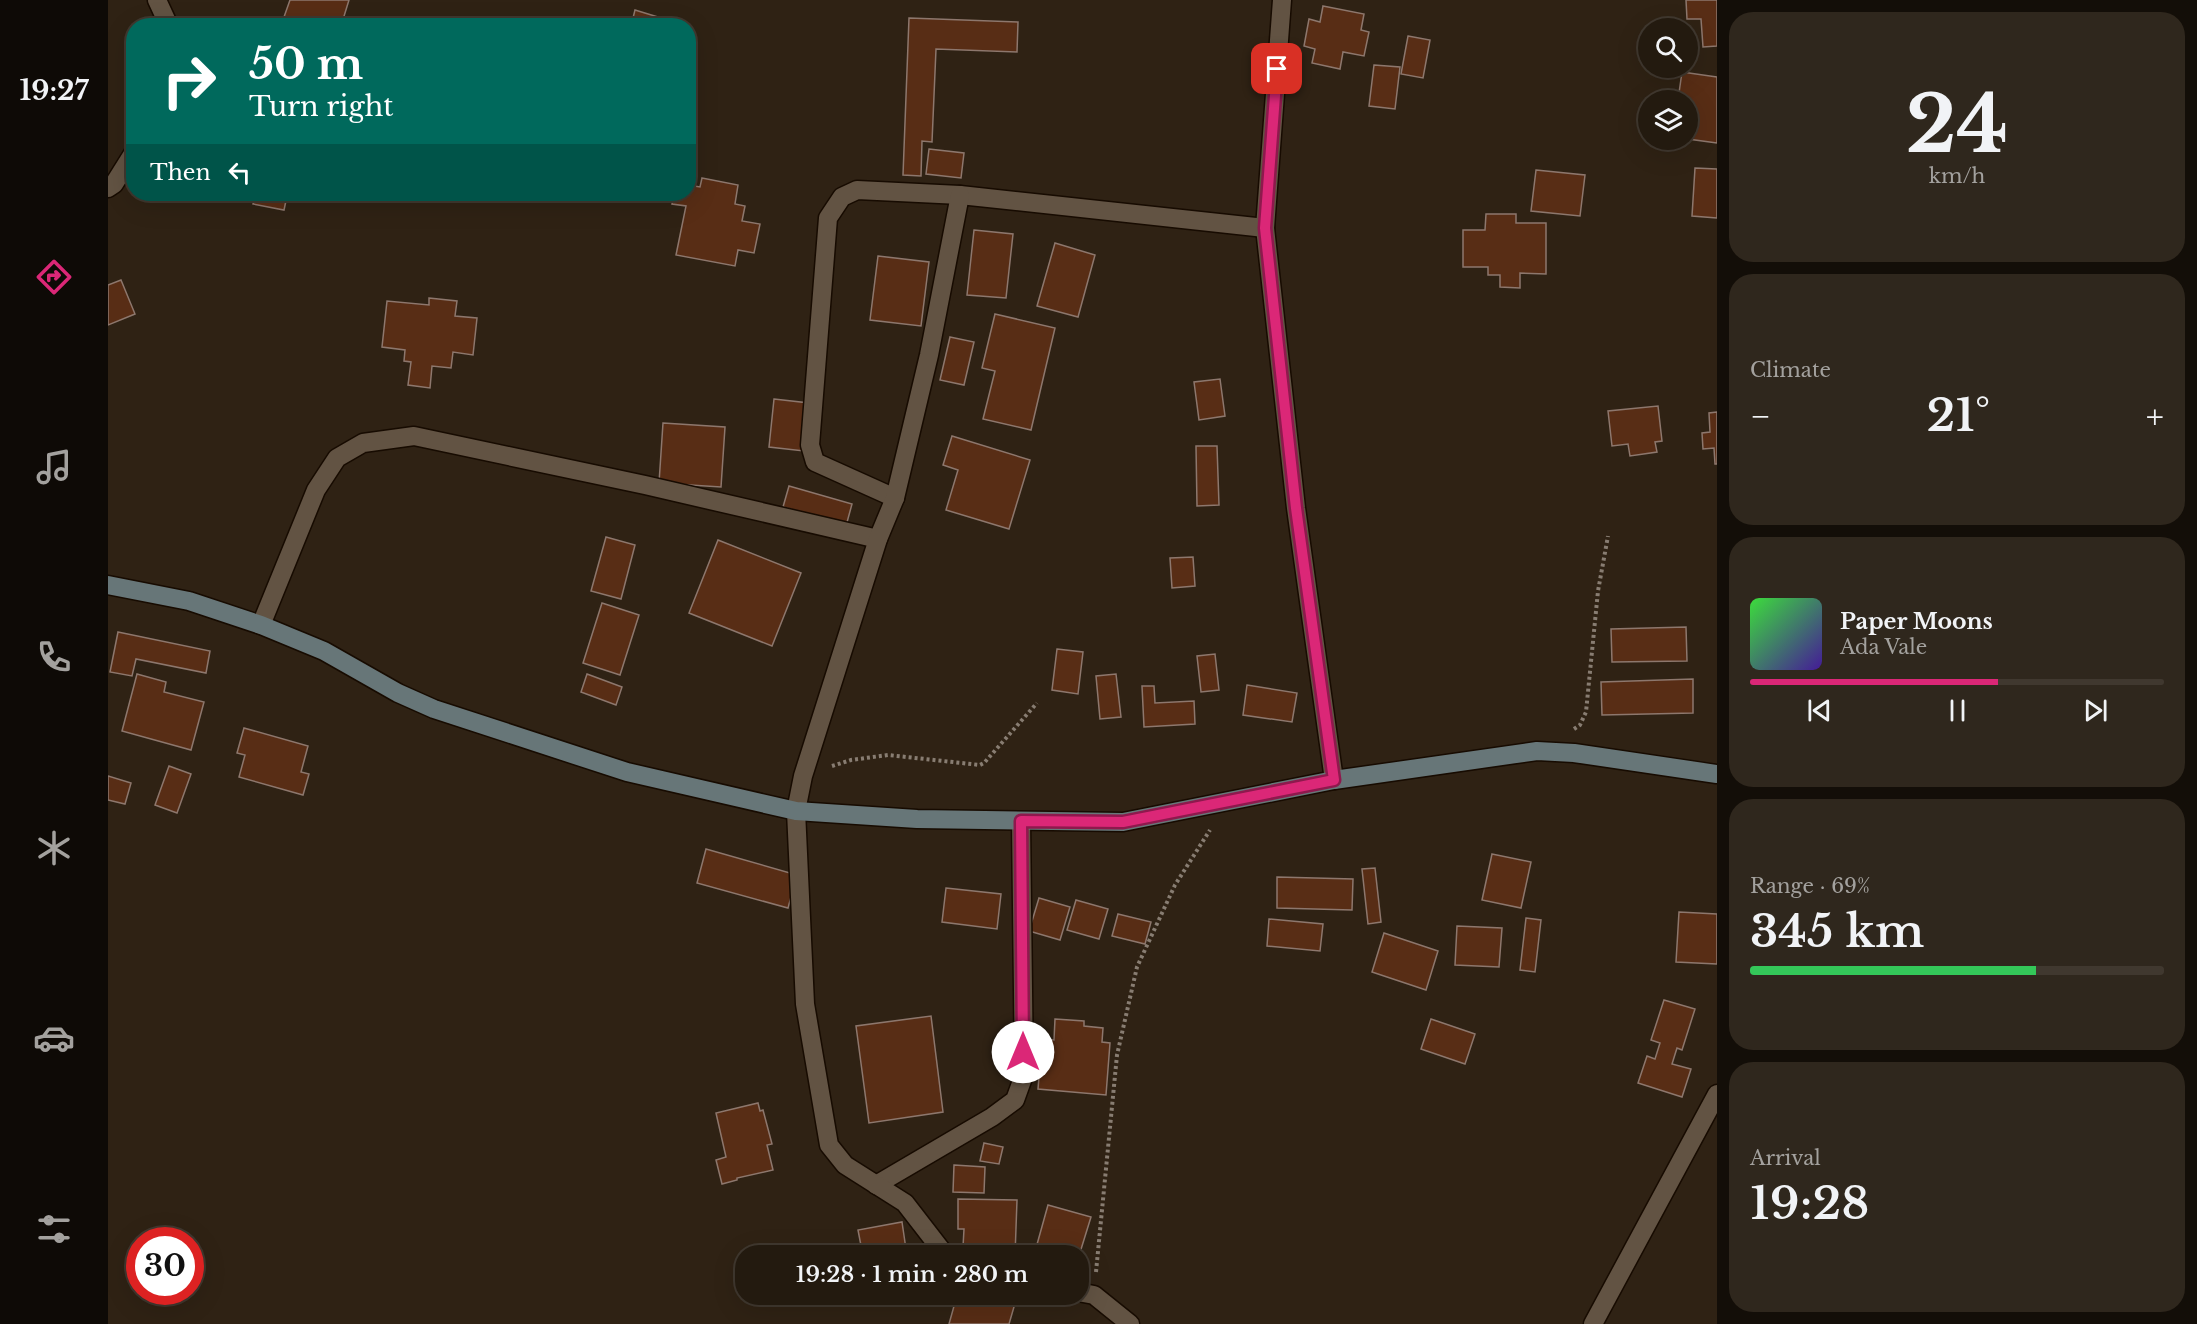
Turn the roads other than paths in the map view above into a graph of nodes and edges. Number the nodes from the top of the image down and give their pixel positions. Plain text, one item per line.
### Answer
1 (157, 0) edge
2 (1282, 0) edge
3 (165, 18) edge
4 (126, 165) edge
5 (108, 188) edge
6 (960, 195) junction
7 (1265, 228) junction
8 (895, 498) junction
9 (878, 539) junction
10 (108, 585) edge
11 (261, 625) junction
12 (1717, 774) edge
13 (1334, 780) junction
14 (796, 811) junction
15 (1021, 821) junction
16 (1717, 1094) edge
17 (876, 1185) junction
18 (937, 1245) edge
19 (1089, 1296) edge
20 (1130, 1324) edge
21 (1593, 1324) edge

1 - 3 street
2 - 7 street
4 - 5 street
6 - 7 street
6 - 8 street
6 - 8 street
7 - 13 street
8 - 9 street
9 - 11 street
9 - 14 street
10 - 11 street
11 - 14 street
12 - 13 street
13 - 15 street
14 - 15 street
14 - 17 street
15 - 17 street
16 - 21 street
17 - 18 street
19 - 20 street

